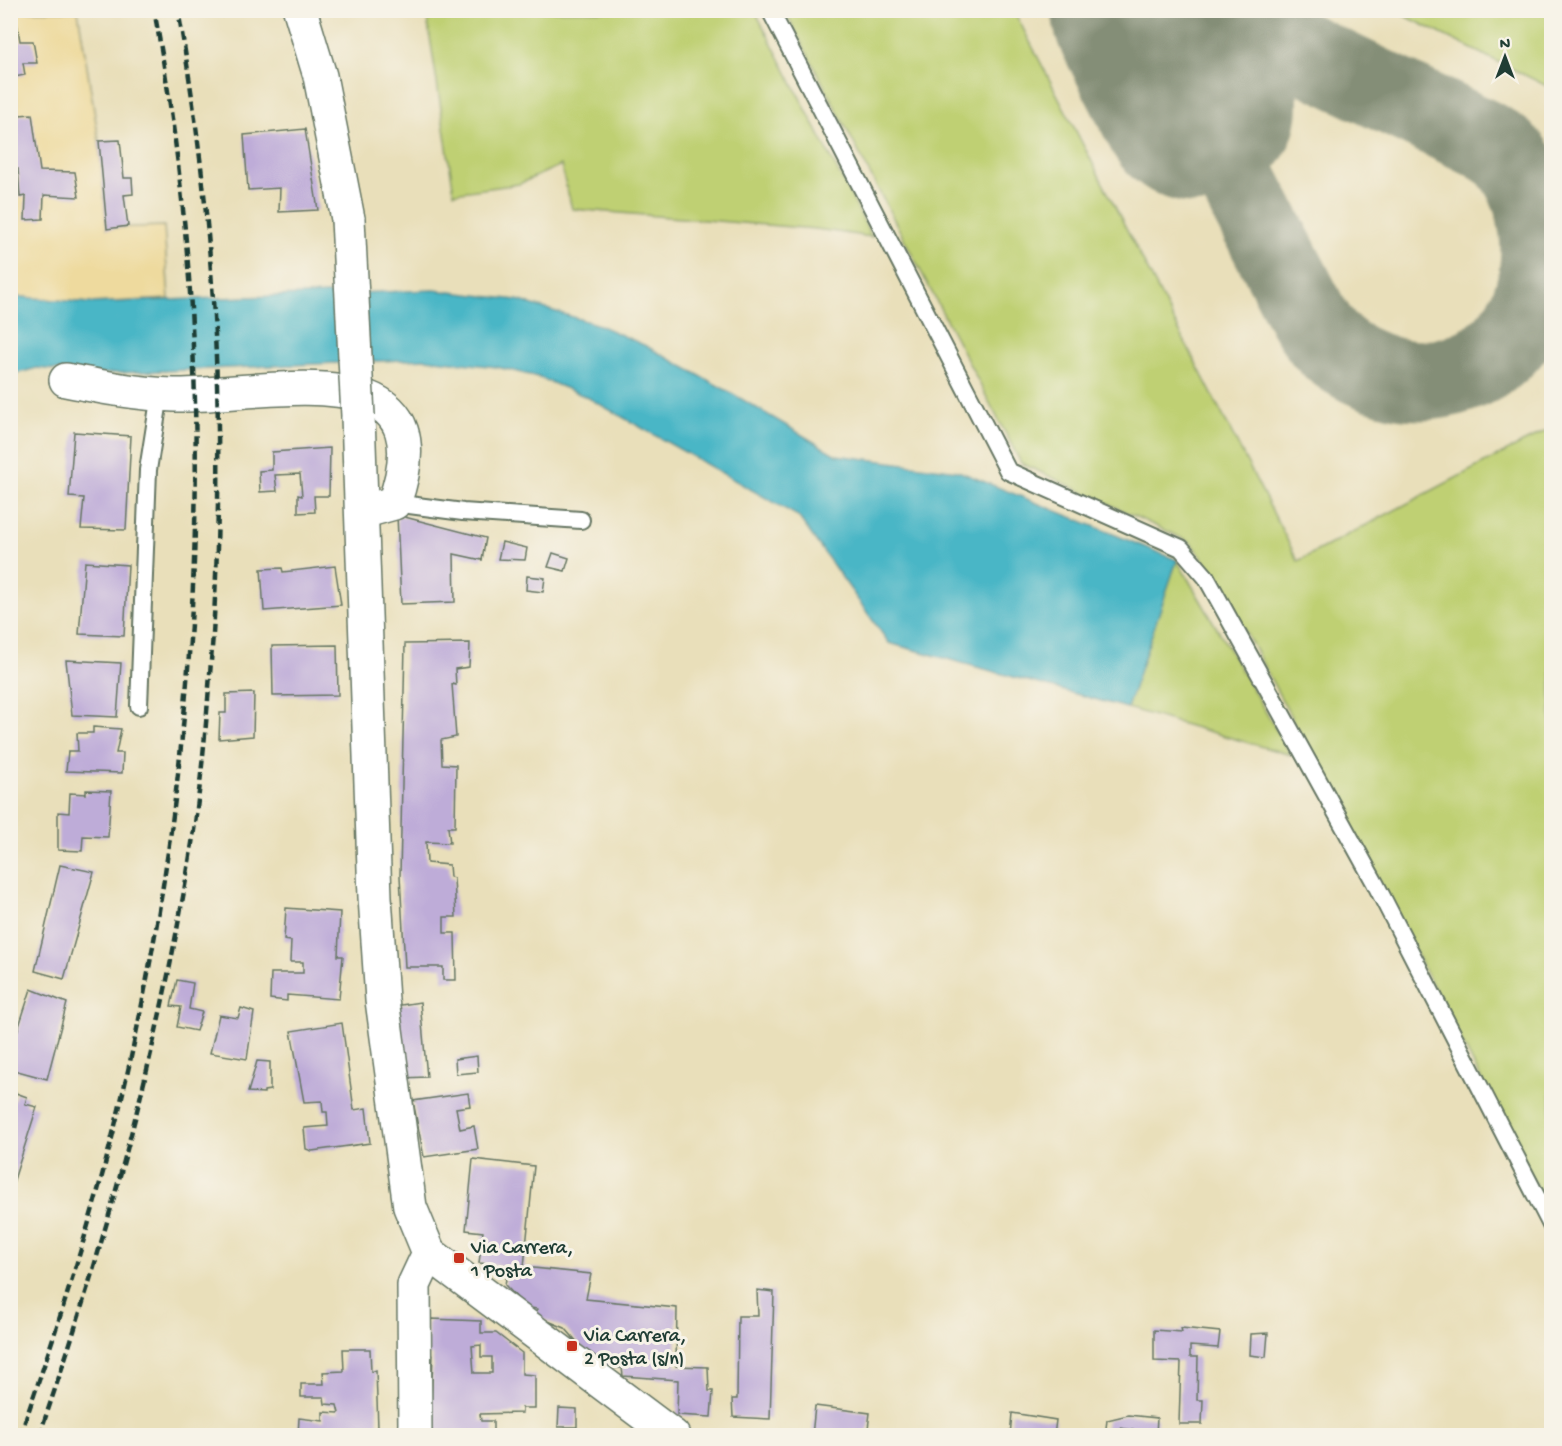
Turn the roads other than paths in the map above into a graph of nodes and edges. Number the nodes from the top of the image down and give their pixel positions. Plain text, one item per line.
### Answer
1 (300, 10) edge
2 (770, 10) edge
3 (66, 380) dead end
4 (160, 394) junction
5 (393, 503) junction
6 (362, 512) junction
7 (581, 520) dead end
8 (139, 706) dead end
9 (1551, 1227) edge
10 (429, 1252) junction
11 (415, 1436) edge
12 (673, 1436) edge

1 - 6 street, bridge
2 - 9 lane
3 - 4 street
4 - 5 street
4 - 8 lane
5 - 6 street
5 - 7 lane
6 - 10 street
10 - 11 street
10 - 12 street

